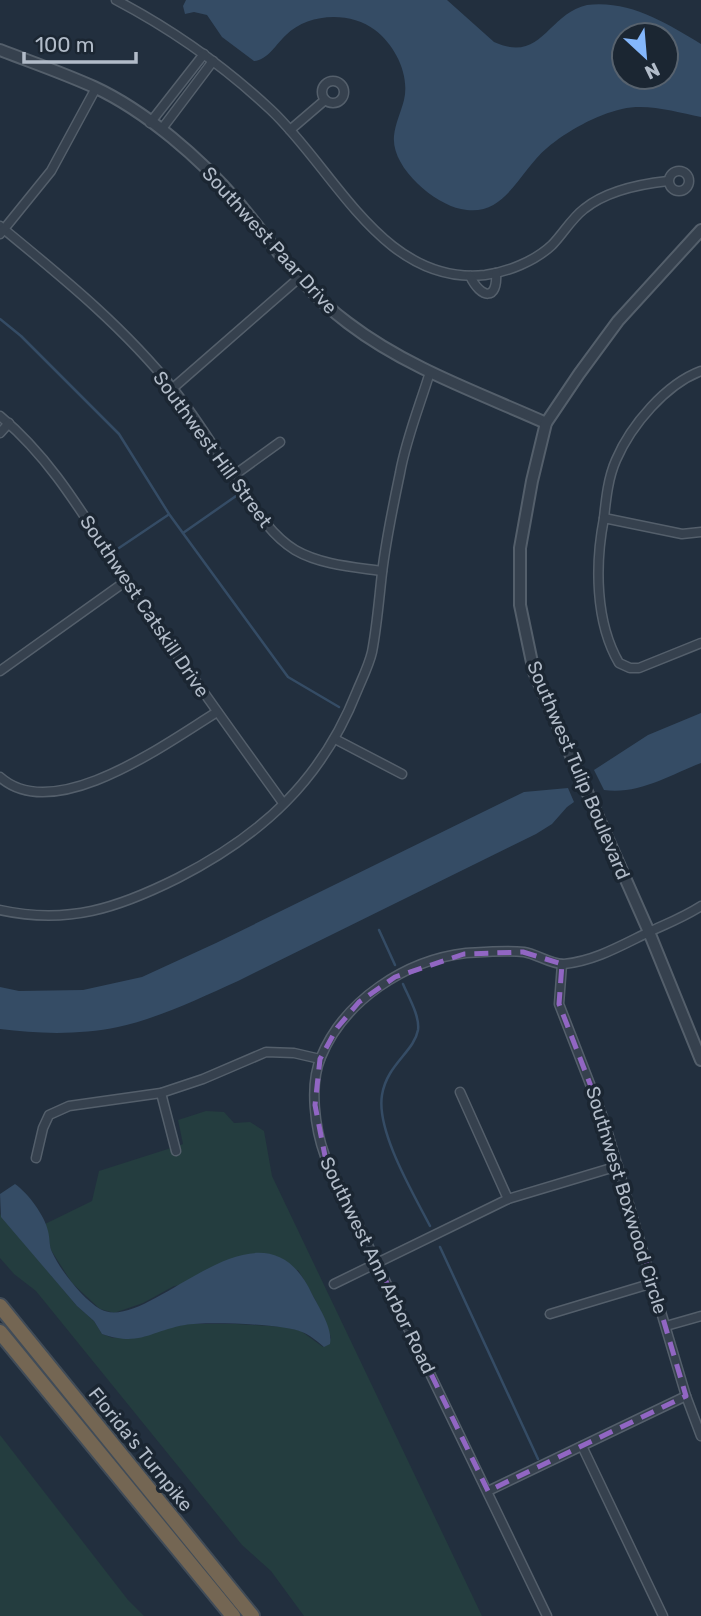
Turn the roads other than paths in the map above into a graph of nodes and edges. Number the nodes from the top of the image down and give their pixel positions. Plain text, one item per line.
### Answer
1 (116, 0) edge
2 (0, 50) edge
3 (204, 54) junction
4 (213, 61) junction
5 (96, 88) junction
6 (325, 100) dead end
7 (150, 122) junction
8 (161, 130) junction
9 (290, 130) junction
10 (668, 181) dead end
11 (1, 230) edge
12 (701, 230) edge
13 (496, 273) junction
14 (470, 276) junction
15 (299, 278) junction
16 (701, 371) edge
17 (430, 372) junction
18 (173, 388) junction
19 (0, 416) edge
20 (9, 423) junction
21 (546, 423) junction
22 (0, 433) edge
23 (280, 442) dead end
24 (233, 476) junction
25 (604, 518) junction
26 (701, 532) edge
27 (382, 571) junction
28 (126, 581) junction
29 (701, 643) edge
30 (0, 671) edge
31 (217, 712) junction
32 (335, 738) junction
33 (402, 774) dead end
34 (0, 777) edge
35 (283, 803) junction
36 (701, 906) edge
37 (0, 910) edge
38 (649, 932) junction
39 (562, 964) junction
40 (320, 1059) junction
41 (701, 1060) edge
42 (460, 1092) dead end
43 (161, 1093) junction
44 (176, 1151) dead end
45 (36, 1158) dead end
46 (618, 1166) junction
47 (508, 1199) junction
48 (376, 1264) junction
49 (653, 1283) junction
50 (334, 1284) dead end
51 (0, 1306) edge
52 (550, 1314) dead end
53 (701, 1316) edge
54 (666, 1326) junction
55 (0, 1332) edge
56 (686, 1396) junction
57 (701, 1436) edge
58 (582, 1446) junction
59 (488, 1491) junction
60 (233, 1616) edge
61 (252, 1616) edge
62 (547, 1616) edge
63 (663, 1616) edge

1 - 3 street
2 - 5 street, Southwest Paar Drive
3 - 4 street
3 - 7 street
4 - 8 street
4 - 9 street
5 - 7 street, Southwest Paar Drive
5 - 11 street
6 - 9 street
7 - 8 street, Southwest Paar Drive
8 - 15 street, Southwest Paar Drive
9 - 14 street
10 - 13 street
11 - 18 street, Southwest Hill Street
12 - 21 street, Southwest Tulip Boulevard
13 - 14 street
13 - 14 street
15 - 17 street, Southwest Paar Drive
15 - 18 street
16 - 25 street
17 - 21 street, Southwest Paar Drive
17 - 27 street
18 - 24 street, Southwest Hill Street
19 - 20 street, Southwest Catskill Drive
20 - 22 street
20 - 28 street, Southwest Catskill Drive
21 - 38 street, Southwest Tulip Boulevard
23 - 24 street
24 - 27 street, Southwest Hill Street
25 - 26 street
25 - 29 street
27 - 32 street
28 - 30 street
28 - 31 street, Southwest Catskill Drive
31 - 34 street
31 - 35 street, Southwest Catskill Drive
32 - 33 street
32 - 35 street
35 - 37 street
36 - 38 street
38 - 39 street
38 - 41 street, Southwest Tulip Boulevard
39 - 40 street, Southwest Ann Arbor Road
39 - 46 street, Southwest Boxwood Circle
40 - 43 street
40 - 48 street, Southwest Ann Arbor Road
42 - 47 street
43 - 44 street
43 - 45 street
46 - 47 street
46 - 49 street, Southwest Boxwood Circle
47 - 48 street
48 - 50 street
48 - 59 street, Southwest Ann Arbor Road
49 - 52 street
49 - 54 street, Southwest Boxwood Circle
51 - 61 highway, Florida's Turnpike
53 - 54 street
54 - 56 street, Southwest Boxwood Circle
55 - 60 highway, Florida's Turnpike
56 - 57 street, Southwest Boxwood Circle
56 - 58 street
58 - 59 street
58 - 63 street
59 - 62 street, Southwest Ann Arbor Road

